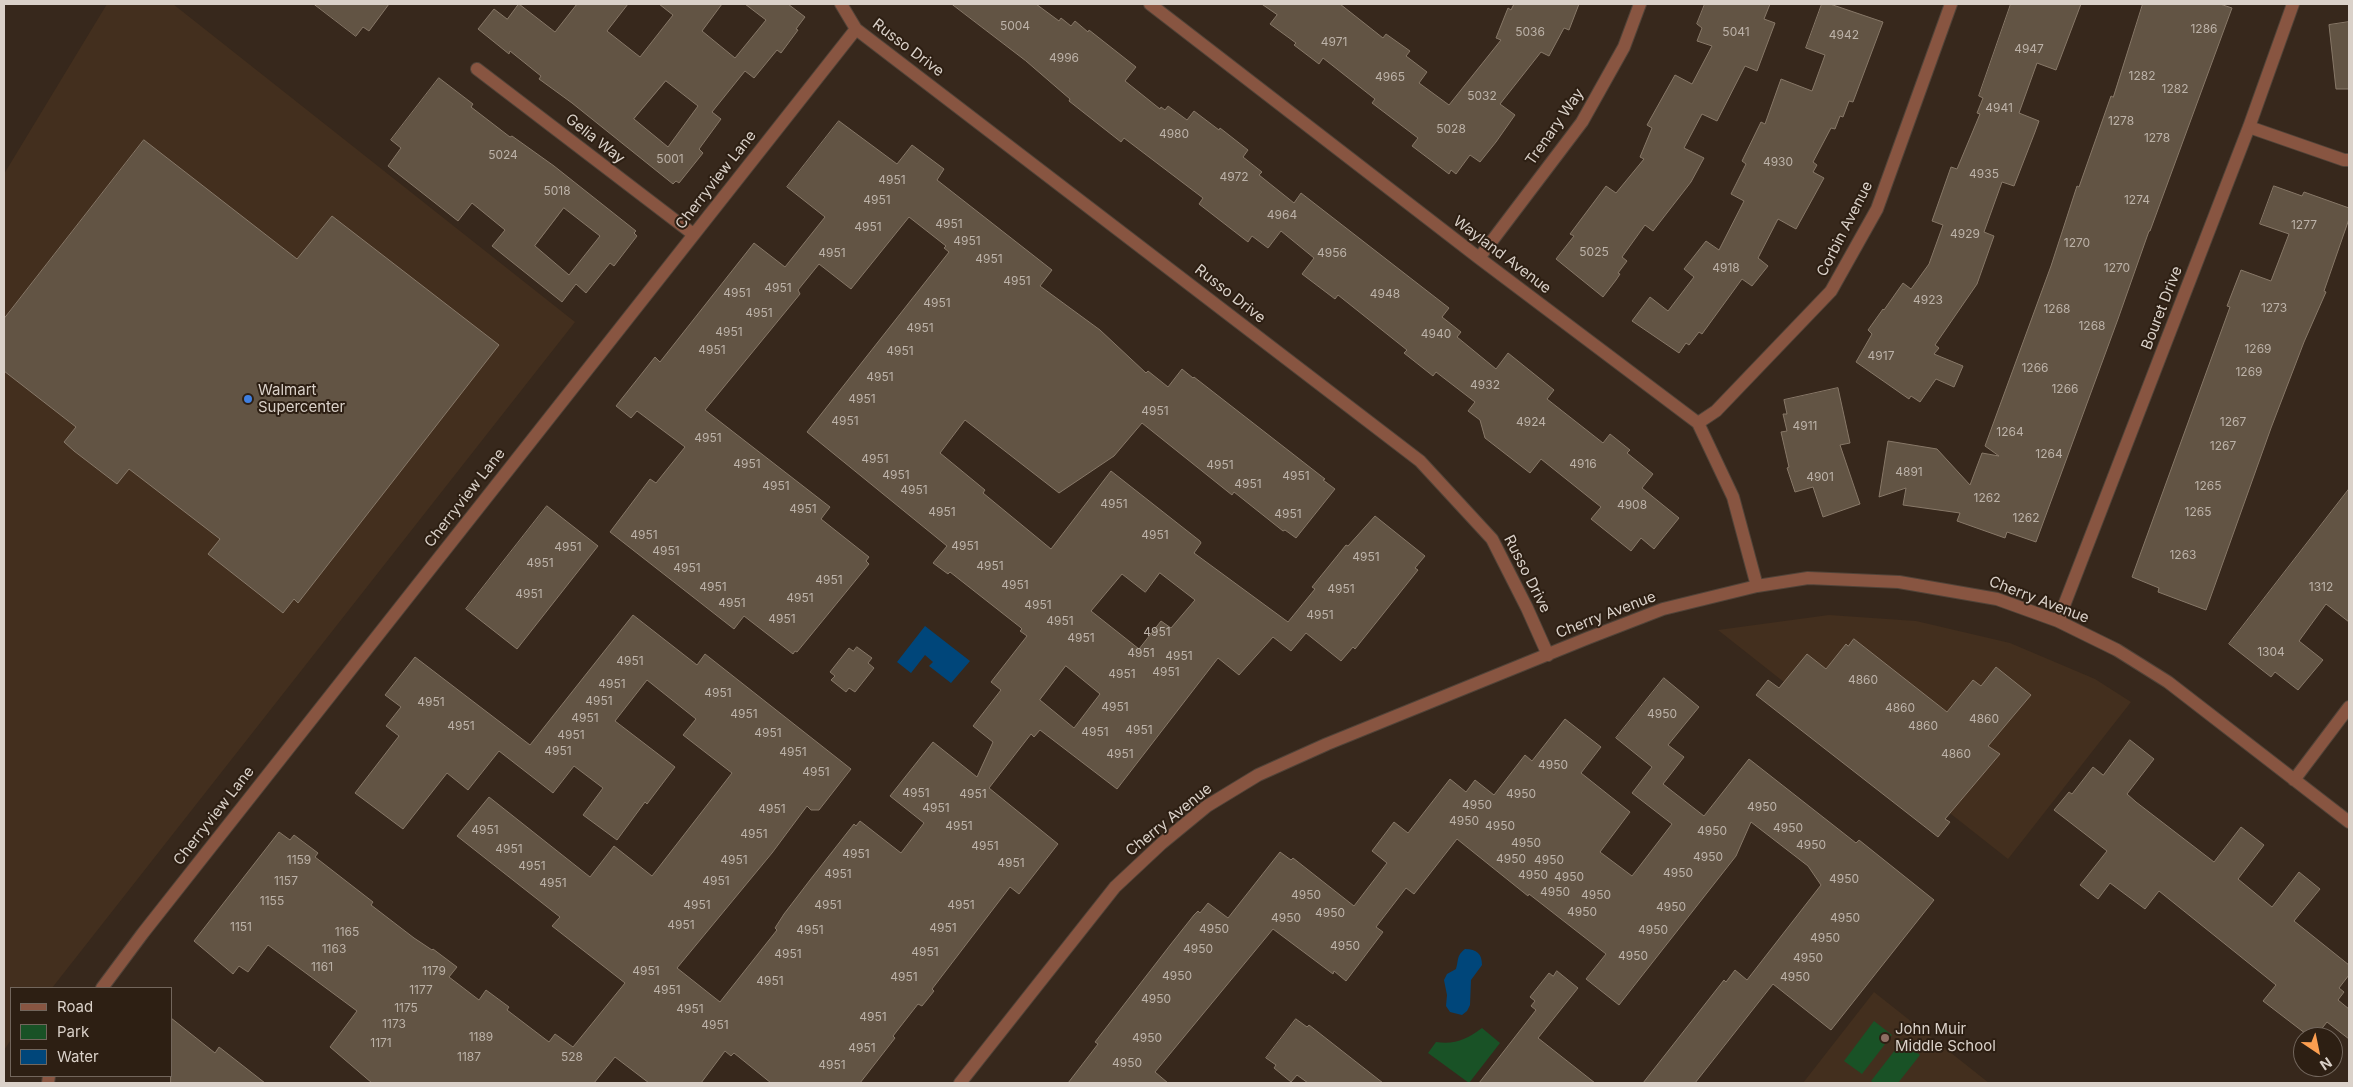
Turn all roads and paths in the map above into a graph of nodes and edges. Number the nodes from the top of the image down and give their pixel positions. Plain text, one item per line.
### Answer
1 (841, 4) edge
2 (1150, 4) edge
3 (1640, 4) edge
4 (1951, 4) edge
5 (2293, 4) edge
6 (856, 29) junction
7 (477, 69) dead end
8 (2249, 127) junction
9 (2349, 160) edge
10 (694, 234) junction
11 (1479, 258) junction
12 (1698, 423) junction
13 (1757, 586) junction
14 (2058, 622) junction
15 (1548, 655) junction
16 (2349, 707) edge
17 (2294, 780) junction
18 (2349, 822) edge
19 (103, 987) edge
20 (960, 1083) edge

1 - 6 street, Russo Drive
2 - 11 street, Wayland Avenue
3 - 11 street, Trenary Way
4 - 12 street, Corbin Avenue
5 - 8 street, Bouret Drive
6 - 10 street, Cherryview Lane
6 - 15 street, Russo Drive
7 - 10 street, Gelia Way
8 - 9 street
8 - 14 street, Bouret Drive
10 - 19 street, Cherryview Lane
11 - 12 street, Wayland Avenue
12 - 13 street, Wayland Avenue
13 - 14 street, Cherry Avenue
13 - 15 street, Cherry Avenue
14 - 17 street, Cherry Avenue
15 - 20 street, Cherry Avenue
16 - 17 street
17 - 18 street, Cherry Avenue

